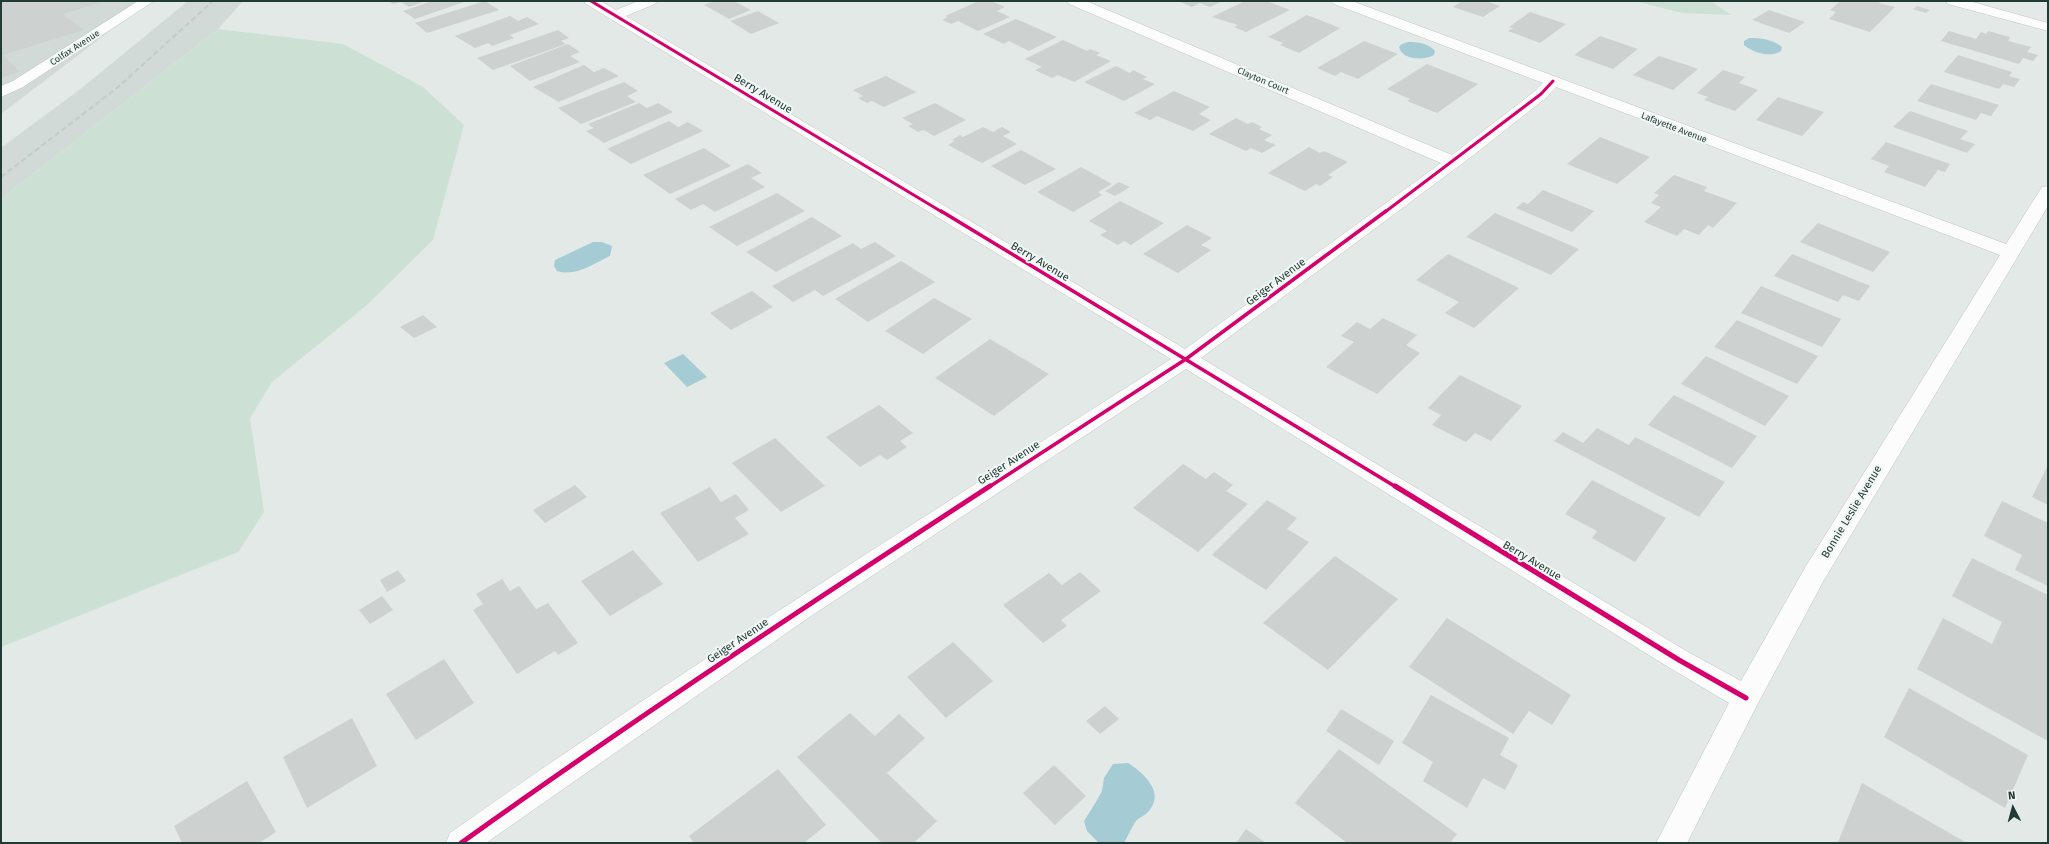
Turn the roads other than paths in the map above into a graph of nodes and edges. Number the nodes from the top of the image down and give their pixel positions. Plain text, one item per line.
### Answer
1 (147, 1) edge
2 (592, 1) edge
3 (650, 1) edge
4 (1074, 1) edge
5 (1338, 1) edge
6 (1953, 1) edge
7 (616, 15) junction
8 (2048, 27) edge
9 (1553, 81) junction
10 (1, 92) edge
11 (1452, 161) junction
12 (2048, 191) edge
13 (2010, 252) junction
14 (1186, 359) junction
15 (1746, 698) junction
16 (461, 843) edge
17 (1671, 843) edge

1 - 10 street, Colfax Avenue
2 - 7 street, Berry Avenue
3 - 7 street
4 - 11 street, Clayton Court
5 - 9 street, Lafayette Avenue
6 - 8 street
7 - 14 street, Berry Avenue
9 - 11 street, Geiger Avenue
9 - 13 street, Lafayette Avenue
11 - 14 street, Geiger Avenue
12 - 13 street, Bonnie Leslie Avenue
13 - 15 street, Bonnie Leslie Avenue
14 - 15 street, Berry Avenue
14 - 16 street, Geiger Avenue
15 - 17 street, Bonnie Leslie Avenue

